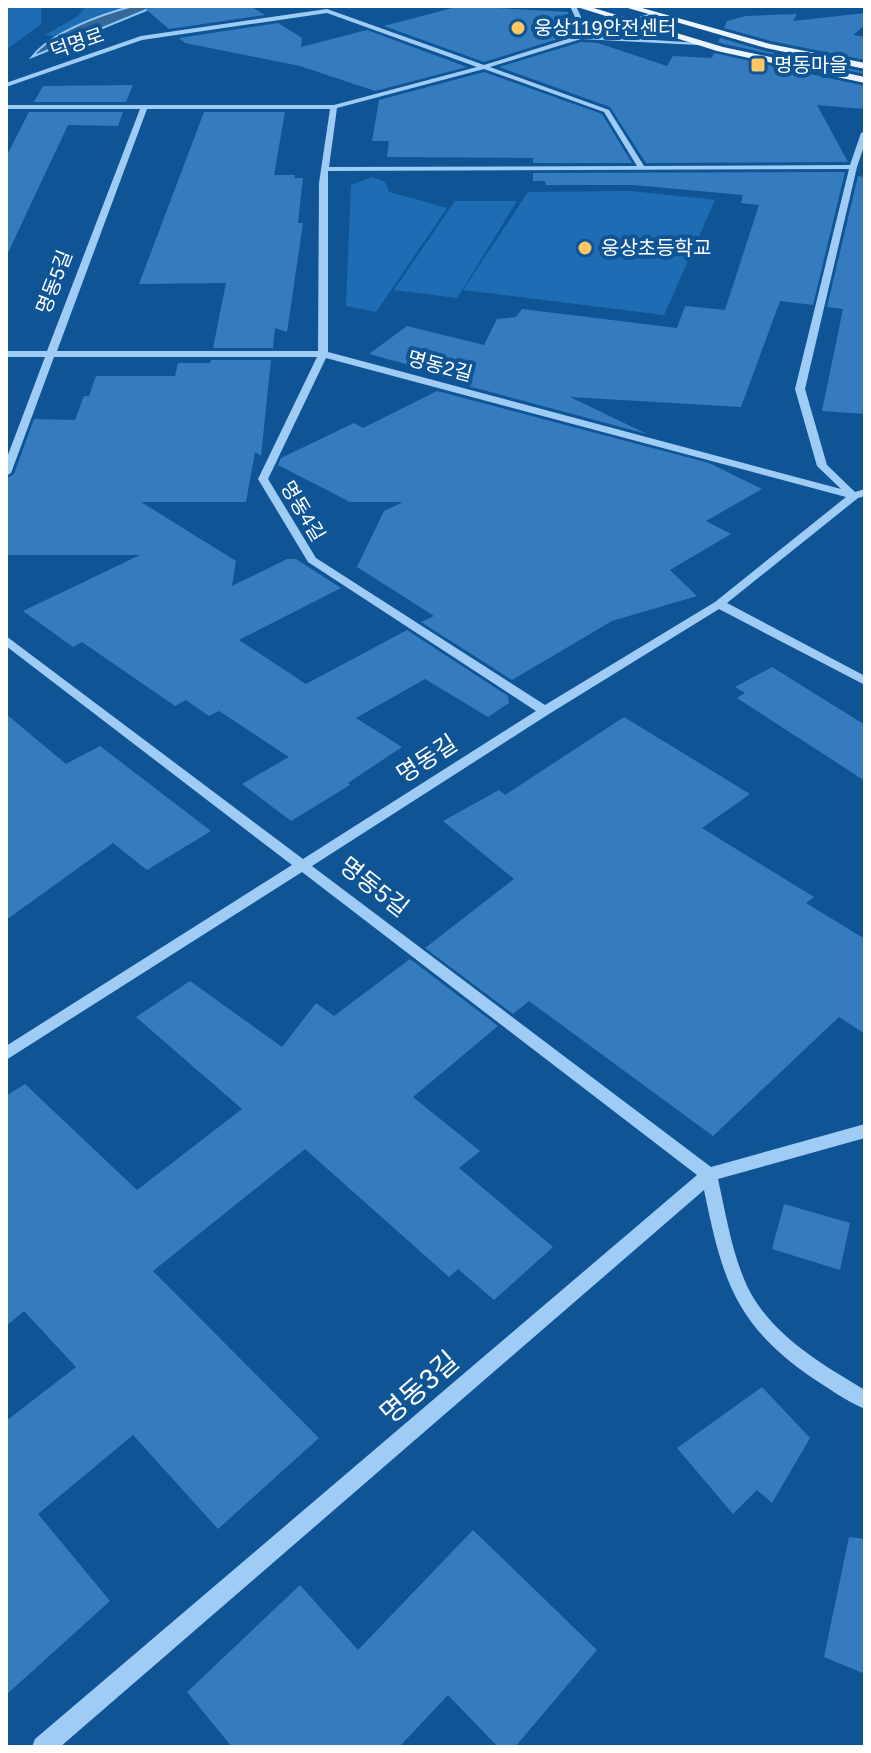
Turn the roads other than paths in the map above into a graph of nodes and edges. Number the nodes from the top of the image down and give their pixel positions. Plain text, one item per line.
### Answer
1 (576, 6) edge
2 (625, 6) edge
3 (652, 15) junction
4 (628, 23) junction
5 (577, 37) junction
6 (698, 43) junction
7 (865, 66) edge
8 (484, 67) junction
9 (865, 80) edge
10 (6, 85) edge
11 (6, 107) edge
12 (144, 107) junction
13 (334, 107) junction
14 (865, 133) edge
15 (853, 167) junction
16 (642, 168) junction
17 (325, 169) junction
18 (6, 354) edge
19 (48, 354) junction
20 (323, 354) junction
21 (6, 473) edge
22 (860, 494) edge
23 (719, 604) junction
24 (6, 640) edge
25 (865, 681) edge
26 (545, 711) junction
27 (305, 864) junction
28 (6, 1054) edge
29 (865, 1131) edge
30 (709, 1175) junction
31 (865, 1400) edge
32 (43, 1747) edge

1 - 4 main road
1 - 5 street
2 - 3 main road
3 - 4 street
3 - 7 main road
4 - 5 street
4 - 6 main road
5 - 6 street
5 - 8 street
6 - 9 main road
8 - 10 street, 덕명로
8 - 13 street
8 - 16 street, 덕명로
11 - 12 street
12 - 13 street
12 - 19 street, 명동5길
13 - 17 street, 명동4길
14 - 15 street
15 - 16 street
15 - 22 street
16 - 17 street
17 - 20 street, 명동4길
18 - 19 street, 명동2길
19 - 20 street, 명동2길
19 - 21 street, 명동5길
20 - 22 street, 명동2길
20 - 26 street, 명동4길
22 - 23 street, 명동길
23 - 25 street
23 - 26 street, 명동길
24 - 27 street, 명동5길
26 - 27 street, 명동길
27 - 28 street, 명동길
27 - 30 street, 명동5길
29 - 30 street, 명동3길
30 - 31 street
30 - 32 street, 명동3길

